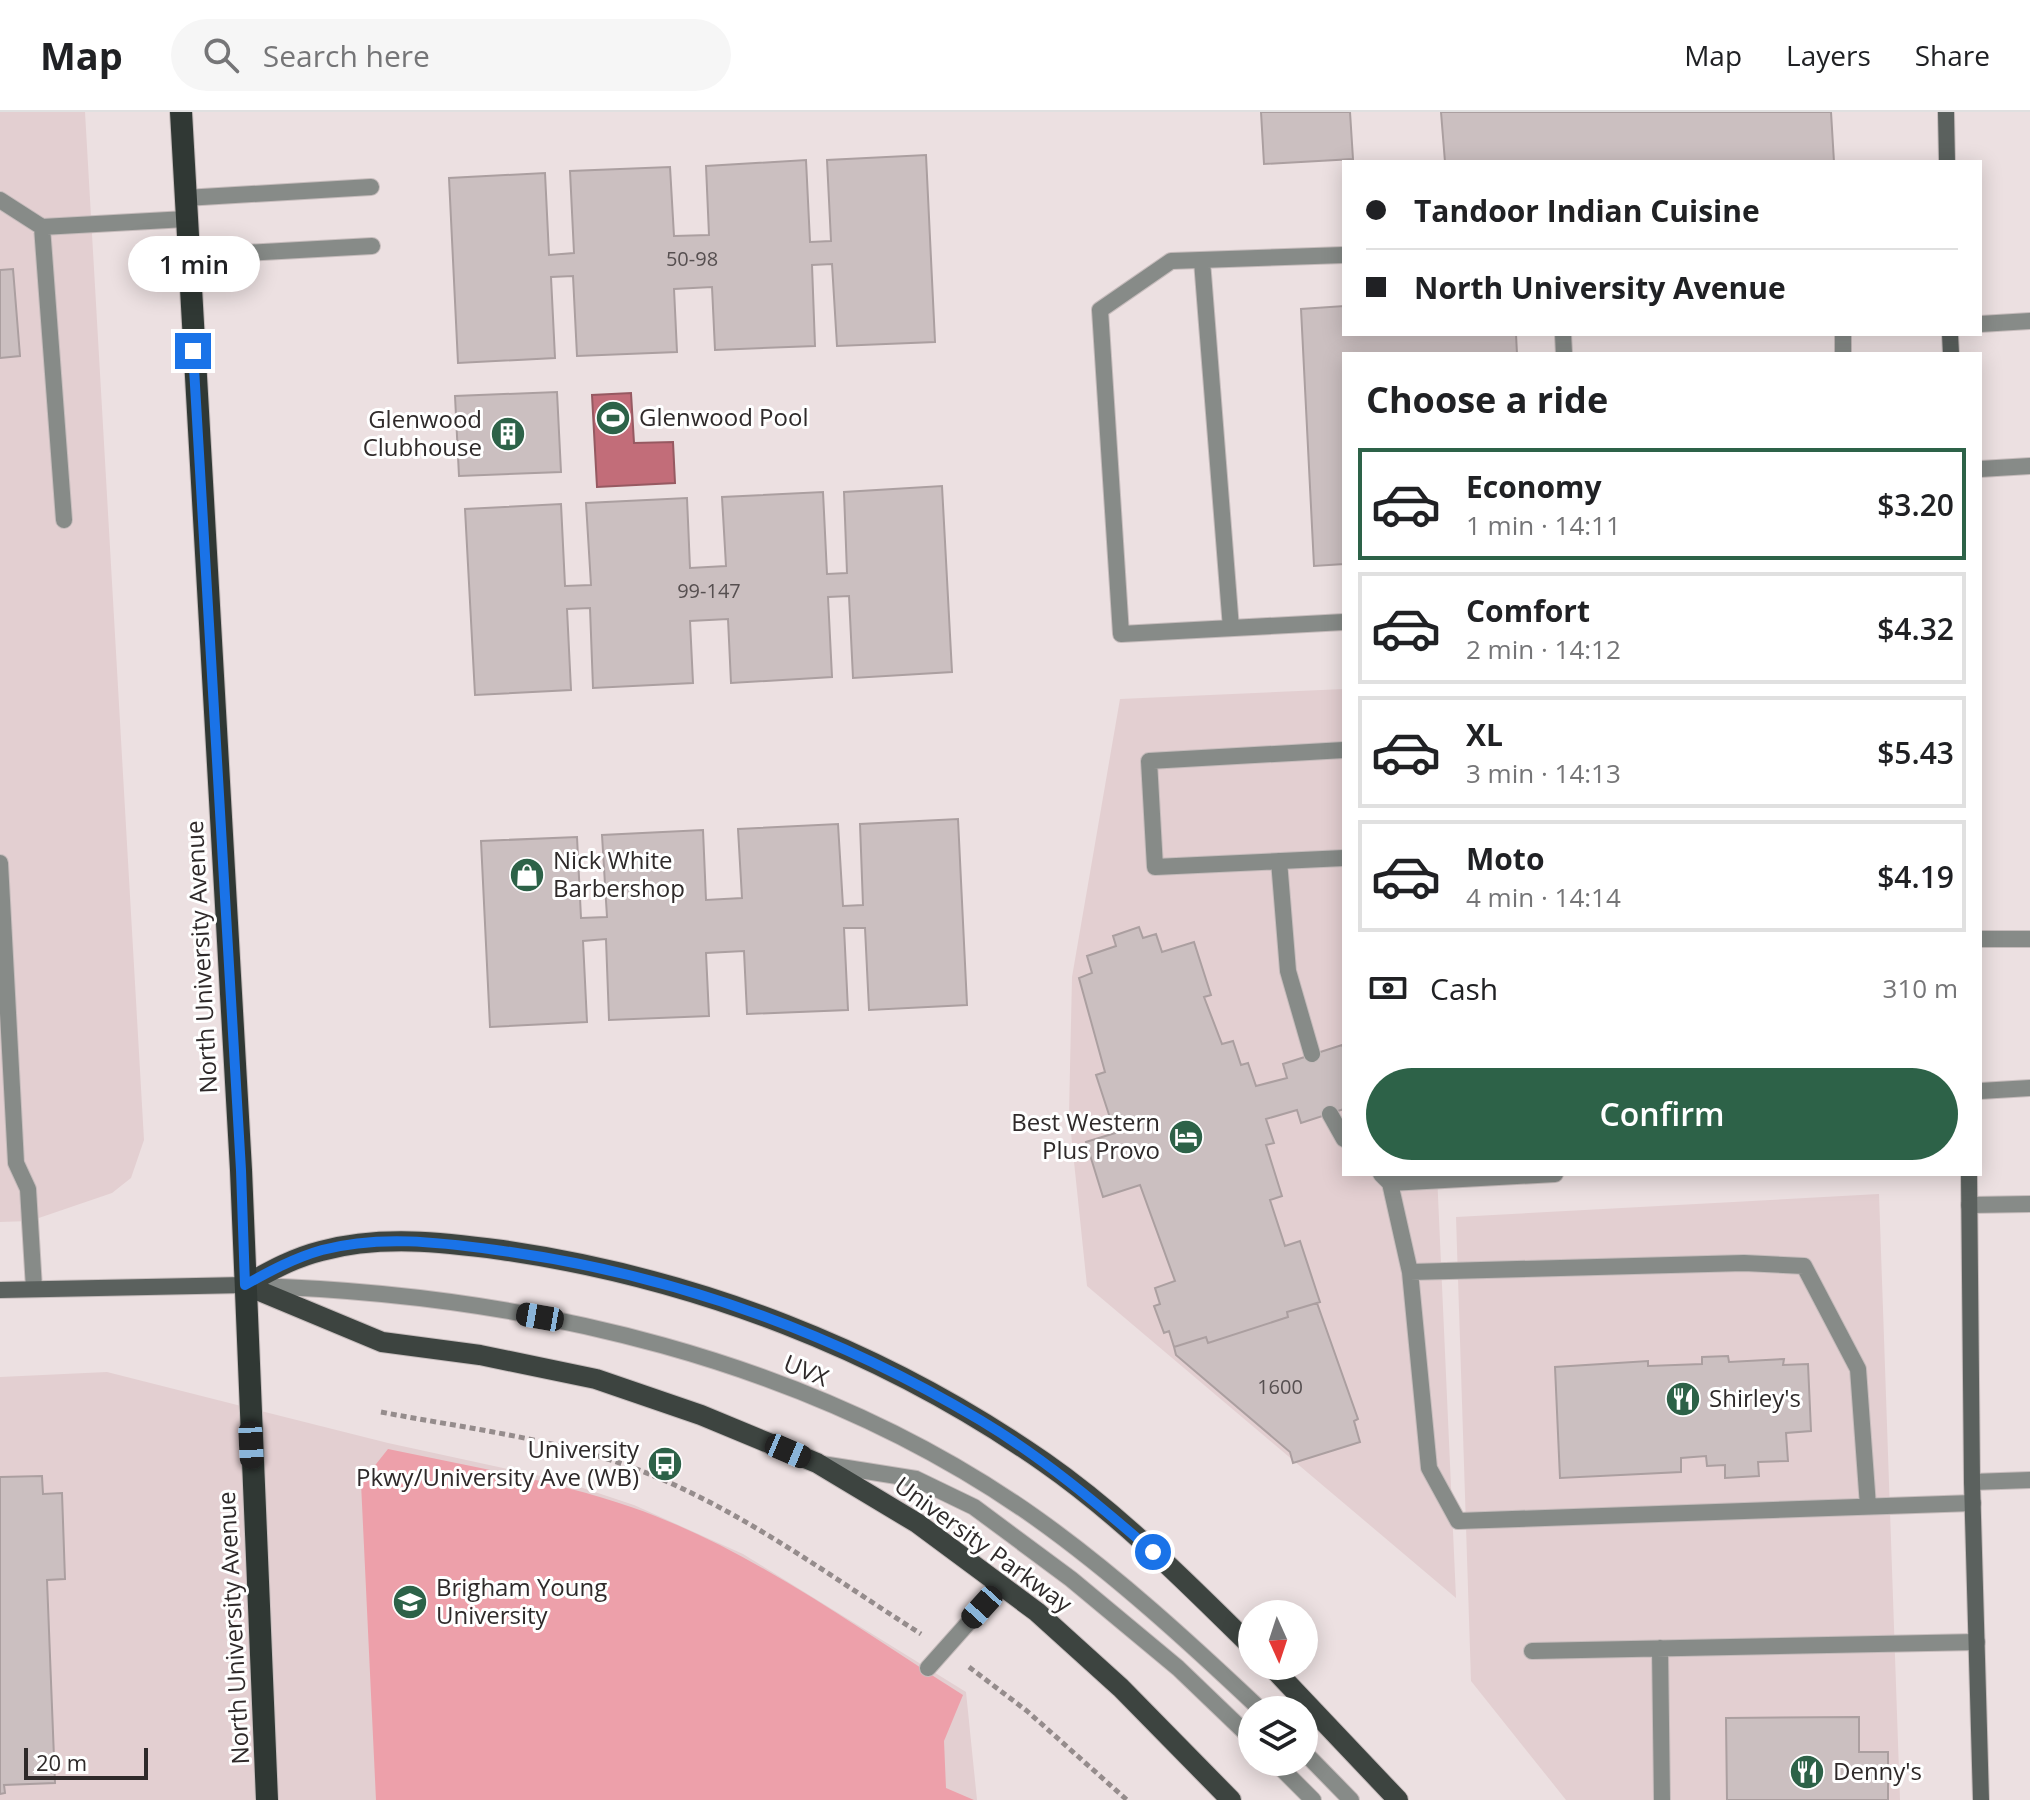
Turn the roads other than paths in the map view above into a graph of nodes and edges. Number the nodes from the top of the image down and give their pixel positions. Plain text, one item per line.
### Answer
1 (181, 112) edge
2 (1946, 112) edge
3 (1947, 160) edge
4 (371, 187) dead end
5 (0, 200) edge
6 (186, 209) junction
7 (42, 227) junction
8 (372, 246) dead end
9 (1342, 255) edge
10 (188, 256) junction
11 (1202, 261) junction
12 (2030, 321) edge
13 (1982, 324) edge
14 (2030, 466) edge
15 (1982, 469) edge
16 (64, 520) dead end
17 (1342, 622) edge
18 (1231, 628) junction
19 (1342, 750) edge
20 (1342, 858) edge
21 (1279, 861) junction
22 (0, 863) edge
23 (1982, 939) edge
24 (2030, 939) edge
25 (1312, 1054) dead end
26 (2030, 1088) edge
27 (1982, 1091) edge
28 (1330, 1114) dead end
29 (1342, 1135) edge
30 (1493, 1176) edge
31 (1969, 1176) edge
32 (1462, 1177) edge
33 (1386, 1178) edge
34 (2030, 1204) edge
35 (1969, 1205) junction
36 (1410, 1272) junction
37 (245, 1285) junction
38 (34, 1288) junction
39 (0, 1290) edge
40 (817, 1463) junction
41 (2030, 1480) edge
42 (1972, 1482) junction
43 (1973, 1503) junction
44 (1868, 1506) junction
45 (1001, 1586) junction
46 (1238, 1634) edge
47 (1977, 1642) junction
48 (1660, 1648) junction
49 (1532, 1651) dead end
50 (928, 1668) dead end
51 (1284, 1680) edge
52 (1245, 1696) edge
53 (1238, 1726) edge
54 (1318, 1766) edge
55 (1289, 1776) edge
56 (267, 1800) edge
57 (1231, 1800) edge
58 (1313, 1800) edge
59 (1351, 1800) edge
60 (1398, 1800) edge
61 (1662, 1800) edge
62 (1981, 1800) edge

1 - 6 highway, North University Avenue
2 - 3 main road
4 - 6 street
5 - 7 street
6 - 7 street
6 - 10 highway, North University Avenue
7 - 16 street
8 - 10 street
9 - 11 street
10 - 37 highway, North University Avenue
11 - 18 street
11 - 18 street
12 - 13 street
14 - 15 street
17 - 18 street
19 - 21 street
20 - 21 street
21 - 25 street
22 - 38 street
23 - 24 street
26 - 27 street
28 - 29 street
30 - 32 street
31 - 35 main road
32 - 33 street
33 - 36 street
34 - 35 street
35 - 42 main road
36 - 44 street
36 - 44 street
37 - 38 main road, University Parkway
37 - 40 main road, University Parkway
37 - 46 main road, University Parkway
37 - 52 street, UVX
37 - 56 highway, North University Avenue
38 - 39 main road, University Parkway
40 - 45 main road, University Parkway
40 - 53 street
41 - 42 street
42 - 43 main road
43 - 44 street
43 - 47 main road
45 - 50 street
45 - 57 main road, University Parkway
47 - 48 street
47 - 62 main road
48 - 49 street
48 - 61 street
51 - 60 main road
54 - 59 street
55 - 58 street

